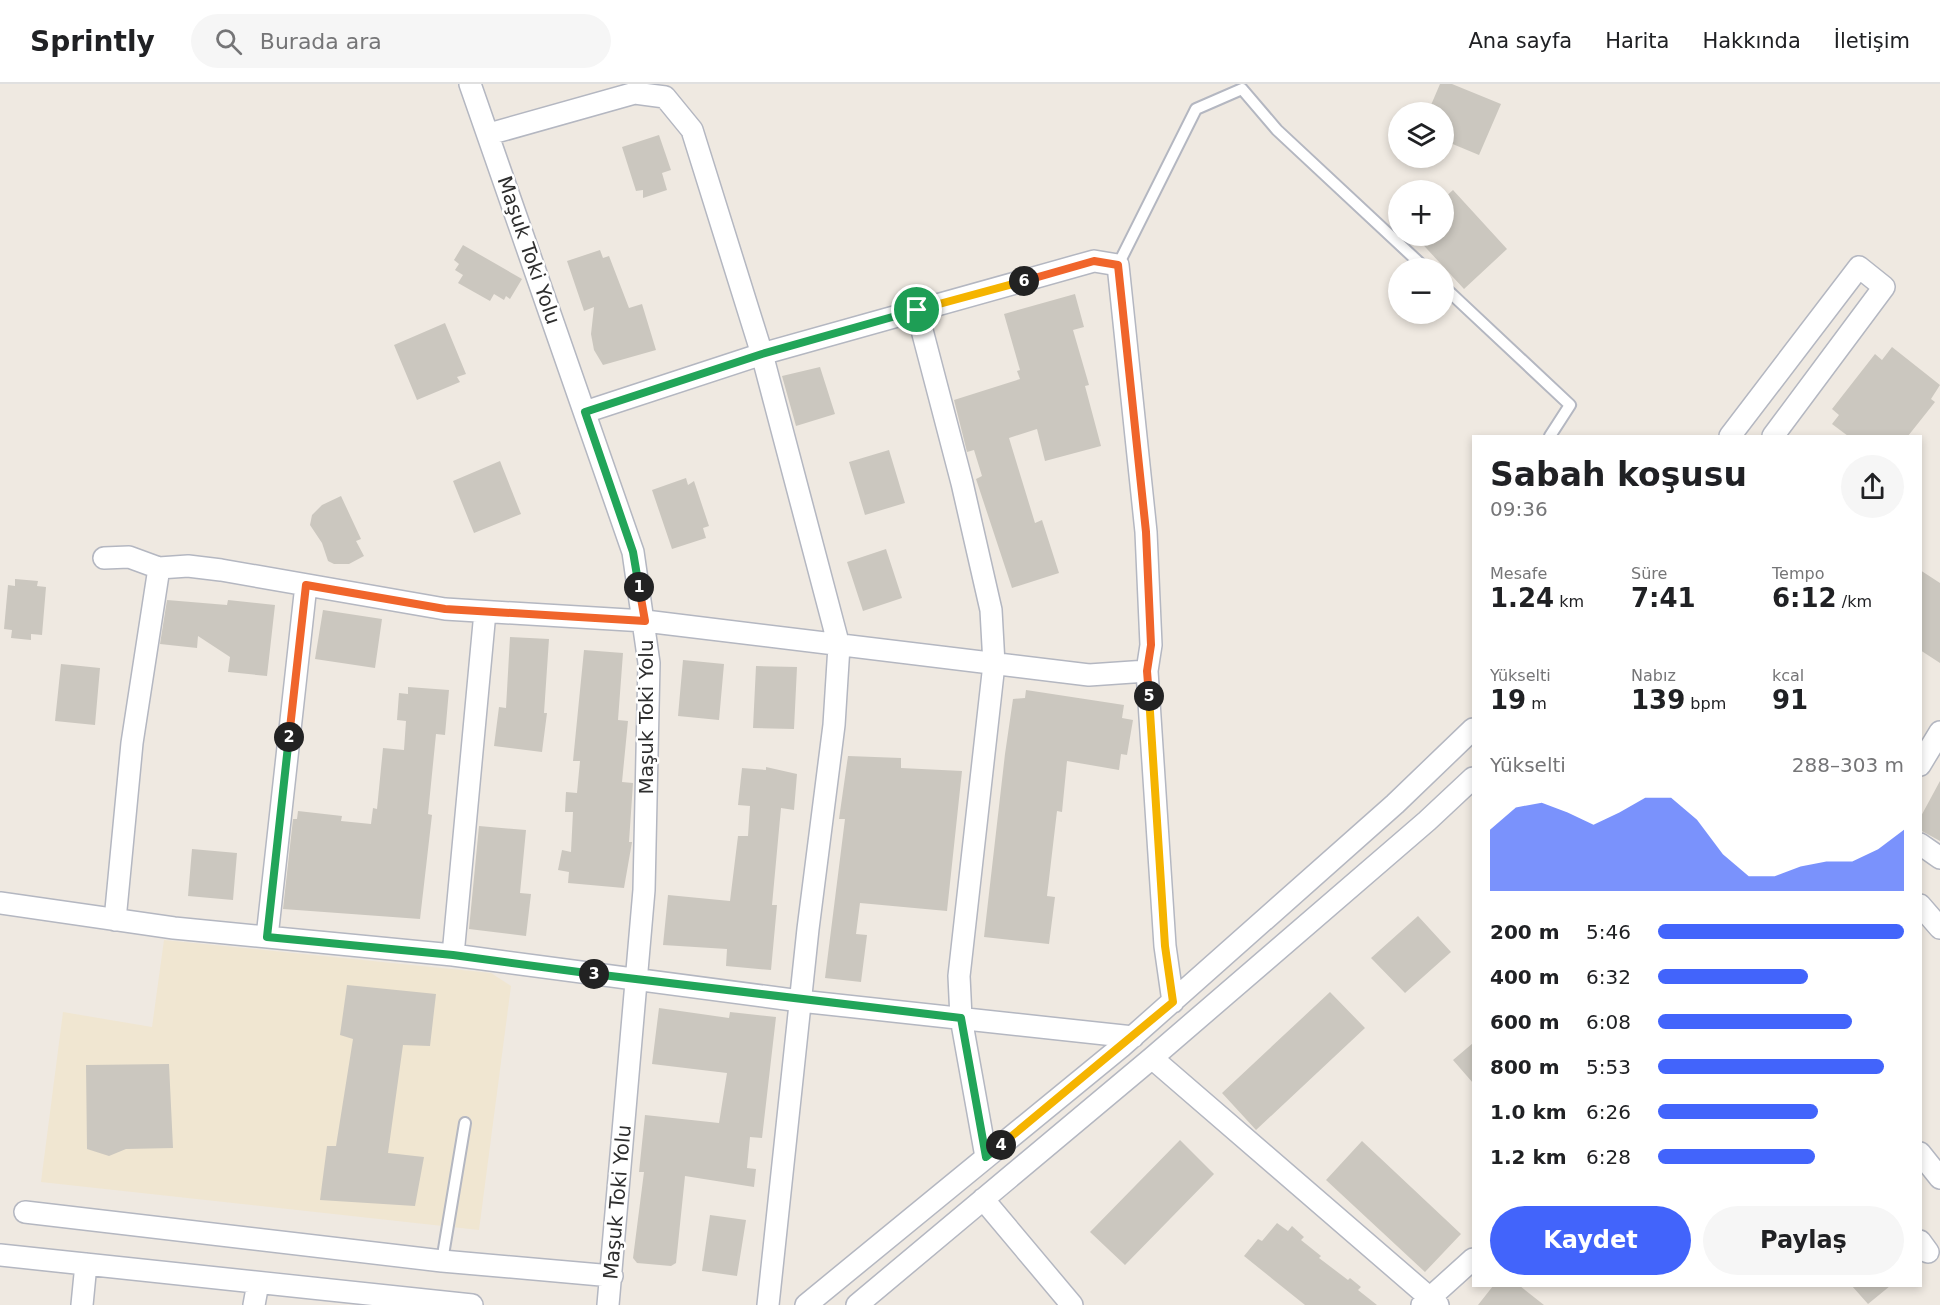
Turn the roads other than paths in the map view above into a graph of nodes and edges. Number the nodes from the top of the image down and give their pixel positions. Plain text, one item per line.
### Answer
1 (470, 84) edge
2 (489, 134) junction
3 (1414, 258) edge
4 (1118, 265) junction
5 (1454, 296) edge
6 (917, 310) junction
7 (762, 354) junction
8 (585, 412) junction
9 (1551, 435) edge
10 (1731, 435) edge
11 (1774, 435) edge
12 (104, 558) dead end
13 (159, 568) junction
14 (306, 585) junction
15 (485, 612) junction
16 (645, 621) junction
17 (839, 646) junction
18 (994, 664) junction
19 (1147, 671) junction
20 (1472, 730) edge
21 (1938, 740) edge
22 (1922, 762) edge
23 (1472, 779) edge
24 (1922, 845) edge
25 (1940, 858) edge
26 (0, 903) edge
27 (1922, 907) edge
28 (115, 920) junction
29 (1940, 928) edge
30 (267, 937) junction
31 (453, 955) junction
32 (636, 980) junction
33 (800, 1001) junction
34 (1173, 1002) junction
35 (961, 1018) junction
36 (1133, 1037) junction
37 (1152, 1058) junction
38 (465, 1123) dead end
39 (1922, 1156) edge
40 (986, 1157) junction
41 (1940, 1178) edge
42 (983, 1199) junction
43 (25, 1212) dead end
44 (0, 1255) edge
45 (1472, 1260) edge
46 (442, 1261) junction
47 (86, 1264) junction
48 (612, 1276) junction
49 (258, 1283) junction
50 (1430, 1303) edge
51 (82, 1305) edge
52 (254, 1305) edge
53 (472, 1305) edge
54 (608, 1305) edge
55 (768, 1305) edge
56 (806, 1305) edge
57 (857, 1305) edge
58 (1072, 1305) edge

1 - 2 street, Maşuk Toki Yolu
2 - 7 street
2 - 8 street, Maşuk Toki Yolu
3 - 4 lane
4 - 6 street
4 - 19 street
5 - 9 lane
6 - 7 street
6 - 18 street
7 - 8 street
7 - 17 street
8 - 16 street, Maşuk Toki Yolu
10 - 11 street
12 - 13 street
13 - 14 street
13 - 28 street
14 - 15 street
14 - 30 street
15 - 16 street
15 - 31 street
16 - 17 street
16 - 32 street, Maşuk Toki Yolu
17 - 18 street
17 - 33 street
18 - 19 street
18 - 35 street
19 - 34 street
20 - 34 street
21 - 22 street
23 - 37 street
24 - 25 street
26 - 28 street
27 - 29 street
28 - 30 street
30 - 31 street
31 - 32 street
32 - 33 street
32 - 48 street, Maşuk Toki Yolu
33 - 35 street
33 - 55 street
34 - 36 street
35 - 36 street
35 - 40 street
36 - 40 street
37 - 42 street
37 - 50 street
38 - 46 lane
39 - 41 street
40 - 56 street
42 - 57 street
42 - 58 street
43 - 46 street
44 - 47 street
45 - 50 street
46 - 48 street
47 - 49 street
47 - 51 street
48 - 54 street, Maşuk Toki Yolu
49 - 52 street
49 - 53 street

